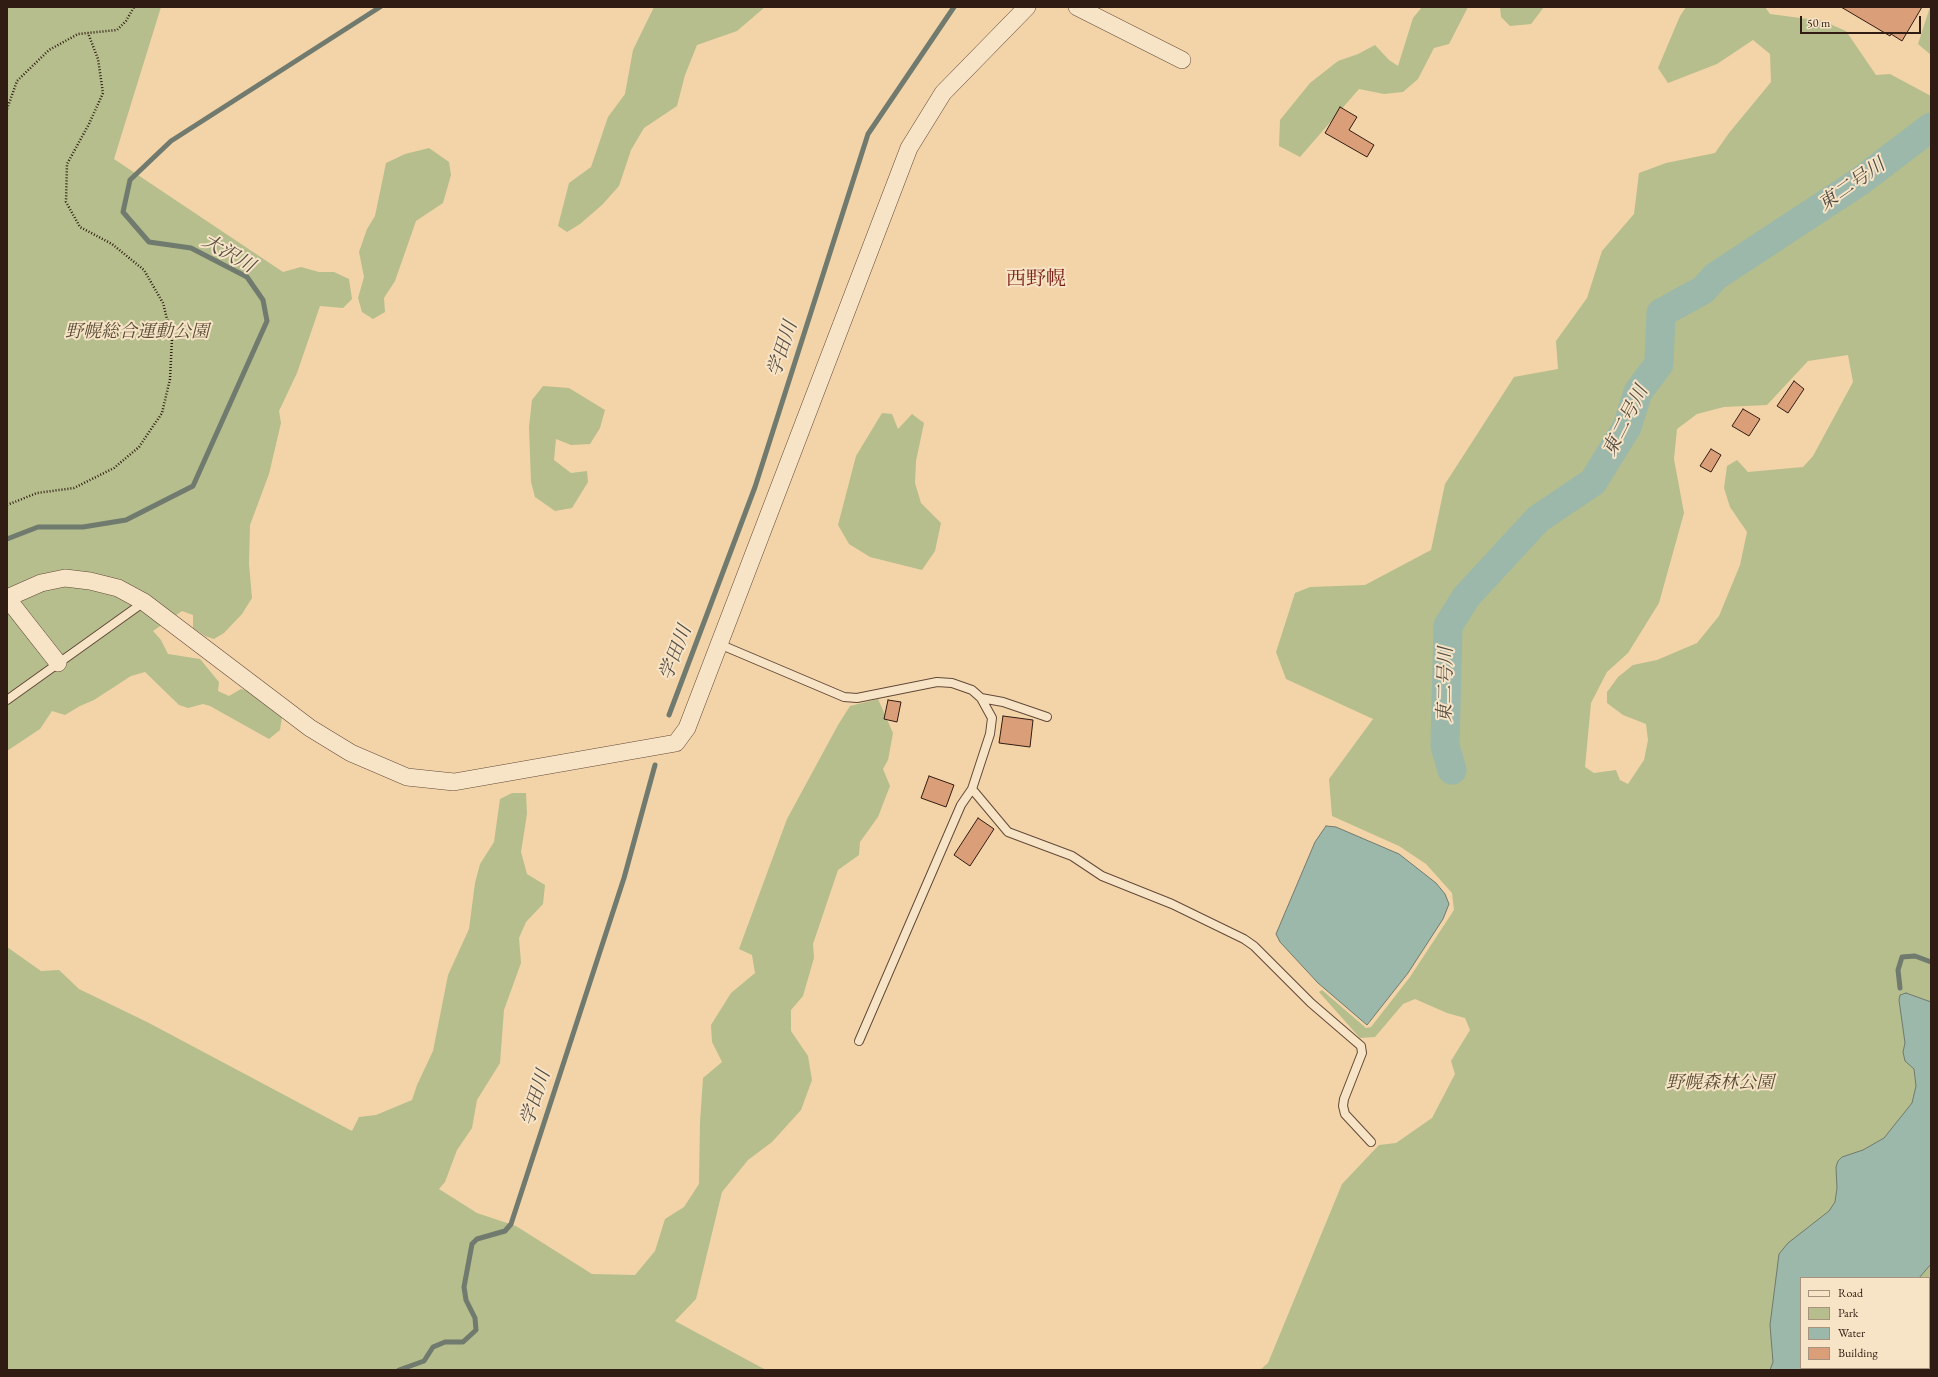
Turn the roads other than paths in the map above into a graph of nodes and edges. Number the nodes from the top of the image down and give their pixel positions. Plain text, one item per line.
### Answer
1 (1028, 7) edge
2 (1078, 7) edge
3 (1182, 60) dead end
4 (7, 598) edge
5 (144, 602) junction
6 (719, 644) junction
7 (58, 663) junction
8 (982, 698) junction
9 (7, 700) edge
10 (1047, 717) dead end
11 (972, 789) junction
12 (859, 1041) dead end
13 (1371, 1142) dead end

1 - 6 street
2 - 3 street
4 - 5 street
4 - 7 street
5 - 6 street
5 - 7 lane
6 - 8 lane
7 - 9 lane
8 - 10 lane
8 - 11 lane
11 - 12 lane
11 - 13 lane

